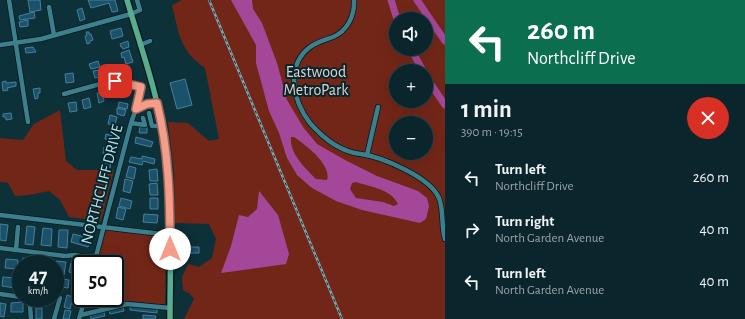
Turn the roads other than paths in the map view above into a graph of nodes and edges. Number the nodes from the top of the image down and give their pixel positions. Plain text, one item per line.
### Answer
1 (9, 0) edge
2 (126, 0) edge
3 (137, 0) edge
4 (354, 0) edge
5 (49, 7) dead end
6 (131, 14) junction
7 (54, 35) junction
8 (150, 41) dead end
9 (16, 43) junction
10 (140, 45) junction
11 (0, 46) edge
12 (64, 94) dead end
13 (157, 103) junction
14 (378, 107) dead end
15 (136, 109) junction
16 (149, 114) dead end
17 (143, 118) dead end
18 (28, 122) dead end
19 (131, 123) junction
20 (145, 125) junction
21 (152, 126) junction
22 (162, 126) junction
23 (367, 156) junction
24 (0, 215) edge
25 (18, 227) dead end
26 (103, 227) junction
27 (170, 235) junction
28 (445, 239) edge
29 (0, 248) edge
30 (16, 250) junction
31 (72, 255) edge
32 (96, 255) edge
33 (0, 294) edge
34 (12, 296) edge
35 (30, 307) edge
36 (57, 307) edge
37 (83, 307) edge
38 (170, 308) junction
39 (80, 317) edge
40 (31, 319) edge
41 (54, 319) edge
42 (170, 319) edge

1 - 9 street
2 - 6 main road
3 - 6 street
4 - 23 street
5 - 7 street
6 - 7 street
6 - 10 main road
7 - 9 street
8 - 10 street
9 - 11 street
9 - 18 street
10 - 13 main road
12 - 15 street
13 - 15 street, NORTHCLIFF DRIVE
13 - 22 main road
14 - 23 street
15 - 19 street, NORTHCLIFF DRIVE
16 - 21 street
17 - 20 street
19 - 20 street
19 - 26 street, NORTHCLIFF DRIVE
20 - 21 street
21 - 22 street
22 - 27 main road
23 - 28 street
24 - 26 street
25 - 30 street
26 - 27 street
26 - 32 street, NORTHCLIFF DRIVE
27 - 38 main road
29 - 30 street
30 - 31 street
33 - 34 street
35 - 40 street
36 - 41 street
37 - 39 street
38 - 39 street
38 - 42 main road

